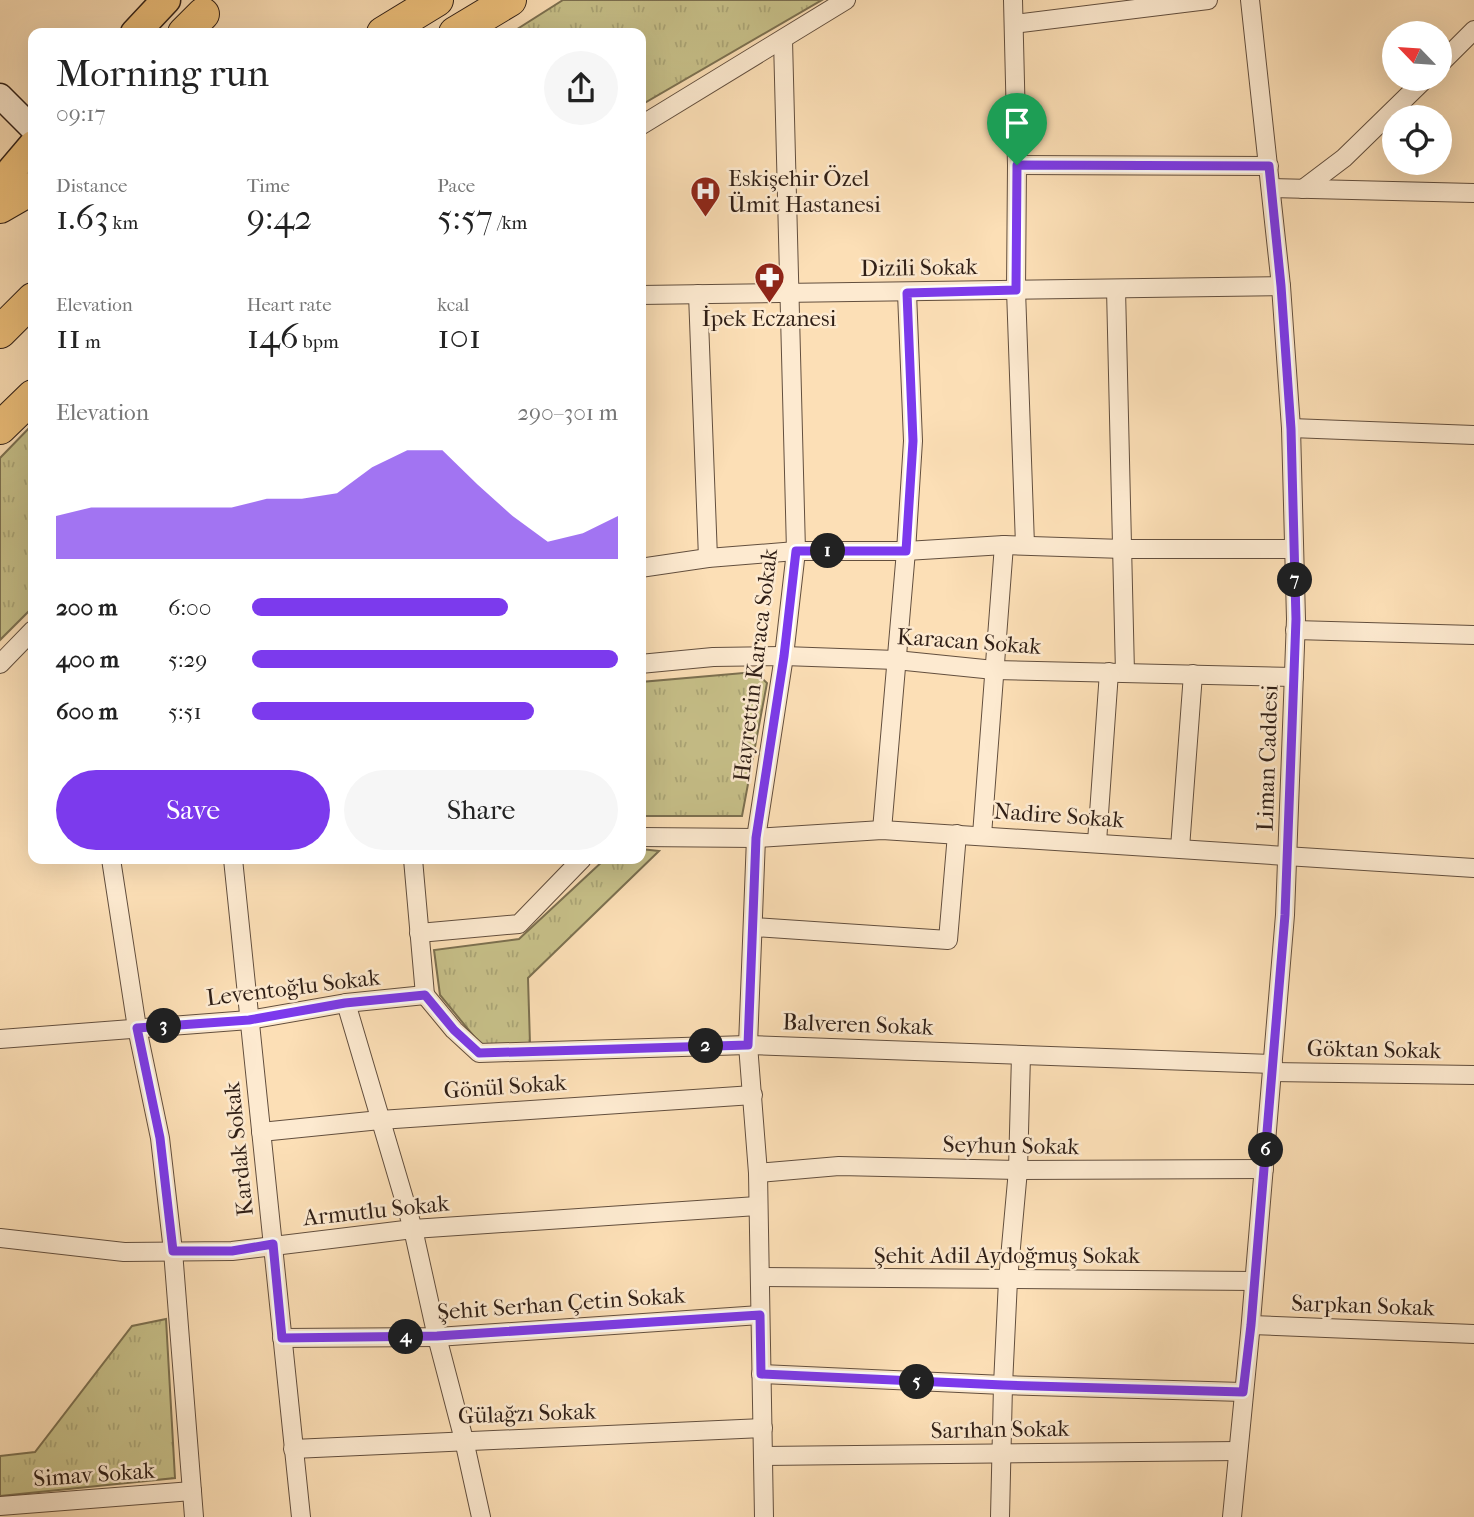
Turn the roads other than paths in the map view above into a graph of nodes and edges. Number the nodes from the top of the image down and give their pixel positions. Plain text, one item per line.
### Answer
1 (166, 0) edge
2 (437, 0) edge
3 (510, 0) edge
4 (846, 0) edge
5 (1013, 0) edge
6 (1208, 0) edge
7 (1250, 0) edge
8 (1014, 24) junction
9 (140, 28) edge
10 (391, 28) edge
11 (463, 28) edge
12 (1474, 30) edge
13 (783, 40) junction
14 (1452, 52) edge
15 (1413, 91) edge
16 (0, 96) edge
17 (646, 122) edge
18 (28, 124) edge
19 (28, 151) edge
20 (1017, 165) junction
21 (1269, 166) junction
22 (0, 184) edge
23 (1271, 188) junction
24 (1303, 189) junction
25 (28, 191) edge
26 (1474, 193) edge
27 (0, 207) edge
28 (1281, 286) junction
29 (1116, 289) junction
30 (1016, 290) junction
31 (790, 292) junction
32 (907, 293) junction
33 (698, 294) junction
34 (646, 295) edge
35 (28, 304) edge
36 (0, 332) edge
37 (28, 401) edge
38 (0, 428) edge
39 (1291, 429) junction
40 (1474, 435) edge
41 (1004, 545) junction
42 (1024, 545) junction
43 (1123, 549) junction
44 (1294, 549) junction
45 (796, 551) junction
46 (906, 551) junction
47 (708, 558) junction
48 (646, 567) edge
49 (1295, 629) junction
50 (28, 635) edge
51 (1474, 635) edge
52 (784, 656) junction
53 (896, 660) junction
54 (646, 663) edge
55 (0, 664) edge
56 (993, 670) junction
57 (1117, 672) junction
58 (1193, 674) junction
59 (1294, 677) junction
60 (882, 830) junction
61 (957, 834) junction
62 (982, 835) junction
63 (646, 837) edge
64 (756, 838) junction
65 (1097, 842) junction
66 (1180, 848) junction
67 (1287, 854) junction
68 (112, 864) edge
69 (233, 864) edge
70 (413, 864) edge
71 (577, 864) edge
72 (1474, 867) edge
73 (754, 928) junction
74 (419, 933) junction
75 (425, 995) junction
76 (345, 1003) junction
77 (249, 1020) junction
78 (137, 1028) junction
79 (0, 1039) edge
80 (748, 1045) junction
81 (1021, 1055) junction
82 (1272, 1068) junction
83 (1474, 1075) edge
84 (753, 1095) junction
85 (380, 1120) junction
86 (261, 1132) junction
87 (1264, 1169) junction
88 (1018, 1170) junction
89 (758, 1173) junction
90 (757, 1206) junction
91 (413, 1229) junction
92 (0, 1238) edge
93 (273, 1244) junction
94 (173, 1251) junction
95 (760, 1278) junction
96 (1008, 1280) junction
97 (1254, 1281) junction
98 (760, 1315) junction
99 (1251, 1325) junction
100 (1474, 1334) edge
101 (437, 1336) junction
102 (282, 1338) junction
103 (761, 1374) junction
104 (1003, 1385) junction
105 (1243, 1392) junction
106 (763, 1428) junction
107 (464, 1440) junction
108 (293, 1449) junction
109 (1237, 1451) junction
110 (1000, 1453) junction
111 (763, 1456) junction
112 (191, 1491) junction
113 (0, 1506) edge
114 (194, 1517) edge
115 (301, 1517) edge
116 (481, 1517) edge
117 (764, 1517) edge
118 (1000, 1517) edge
119 (1232, 1517) edge

1 - 9 main road
2 - 10 highway
3 - 11 highway
4 - 13 street
5 - 8 street
6 - 8 street
7 - 21 street, Liman Caddesi
8 - 20 street
12 - 14 street
13 - 17 street
13 - 31 street, Hayrettin Karaca Sokak
15 - 24 street
16 - 18 street
19 - 22 main road
20 - 21 street
20 - 30 street
21 - 23 street, Liman Caddesi
23 - 24 street
23 - 28 street, Liman Caddesi
24 - 26 street
25 - 27 highway
28 - 29 street, Dizili Sokak
28 - 39 street, Liman Caddesi
29 - 30 street, Dizili Sokak
29 - 43 street
30 - 32 street, Dizili Sokak
30 - 42 street
31 - 32 street, Dizili Sokak
31 - 33 street, Dizili Sokak
31 - 45 street, Hayrettin Karaca Sokak
32 - 46 street
33 - 34 street, Dizili Sokak
33 - 47 street
35 - 36 highway
37 - 38 highway
39 - 40 street
39 - 44 street, Liman Caddesi
41 - 42 street
41 - 46 street
41 - 56 street
42 - 43 street
43 - 44 street
43 - 57 street
44 - 49 street, Liman Caddesi
45 - 46 street
45 - 47 street
45 - 52 street, Hayrettin Karaca Sokak
46 - 53 street
47 - 48 street
49 - 51 street
49 - 59 street, Liman Caddesi
50 - 55 street
52 - 53 street, Karacan Sokak
52 - 54 street, Karacan Sokak
52 - 64 street, Hayrettin Karaca Sokak
53 - 56 street, Karacan Sokak
53 - 60 street
56 - 57 street, Karacan Sokak
56 - 62 street
57 - 58 street, Karacan Sokak
57 - 65 street
58 - 59 street, Karacan Sokak
58 - 66 street
59 - 67 street, Liman Caddesi
60 - 61 street, Nadire Sokak
60 - 64 street, Nadire Sokak
61 - 62 street, Nadire Sokak
61 - 73 street
62 - 65 street, Nadire Sokak
63 - 64 street, Nadire Sokak
64 - 73 street, Hayrettin Karaca Sokak
65 - 66 street, Nadire Sokak
66 - 67 street, Nadire Sokak
67 - 72 street, Nadire Sokak
67 - 82 street, Liman Caddesi
68 - 78 street
69 - 77 street, Kardak Sokak
70 - 74 street
71 - 74 street
73 - 80 street, Hayrettin Karaca Sokak
74 - 75 street
75 - 76 street, Leventoğlu Sokak
75 - 80 street, Balveren Sokak
76 - 77 street, Leventoğlu Sokak
76 - 85 street
77 - 78 street, Leventoğlu Sokak
77 - 86 street, Kardak Sokak
78 - 79 street, Leventoğlu Sokak
78 - 94 street
80 - 81 street, Balveren Sokak
80 - 84 street, Hayrettin Karaca Sokak
81 - 82 street, Balveren Sokak
81 - 88 street
82 - 83 street, Göktan Sokak
82 - 87 street, Liman Caddesi
84 - 85 street, Gönül Sokak
84 - 89 street, Hayrettin Karaca Sokak
85 - 86 street, Gönül Sokak
85 - 91 street
86 - 93 street, Kardak Sokak
87 - 88 street, Seyhun Sokak
87 - 97 street, Liman Caddesi
88 - 89 street, Seyhun Sokak
88 - 96 street
89 - 90 street
90 - 91 street, Armutlu Sokak
90 - 95 street
91 - 93 street, Armutlu Sokak
91 - 101 street
92 - 94 street, Armutlu Sokak
93 - 94 street, Armutlu Sokak
93 - 102 street, Kardak Sokak
94 - 112 street
95 - 96 street, Şehit Adil Aydoğmuş Sokak
95 - 98 street
96 - 97 street, Şehit Adil Aydoğmuş Sokak
96 - 104 street
97 - 99 street, Liman Caddesi
98 - 101 street, Şehit Serhan Çetin Sokak
98 - 103 street
99 - 100 street, Sarpkan Sokak
99 - 105 street, Liman Caddesi
101 - 102 street, Şehit Serhan Çetin Sokak
101 - 107 street
102 - 108 street, Kardak Sokak
103 - 104 street
103 - 106 street
104 - 105 street
104 - 110 street
105 - 109 street, Liman Caddesi
106 - 107 street, Gülağzı Sokak
106 - 111 street
107 - 108 street, Gülağzı Sokak
107 - 116 street
108 - 115 street, Kardak Sokak
109 - 110 street, Sarıhan Sokak
109 - 119 street, Liman Caddesi
110 - 111 street, Sarıhan Sokak
110 - 118 street
111 - 117 street
112 - 113 street, Simav Sokak
112 - 114 street

